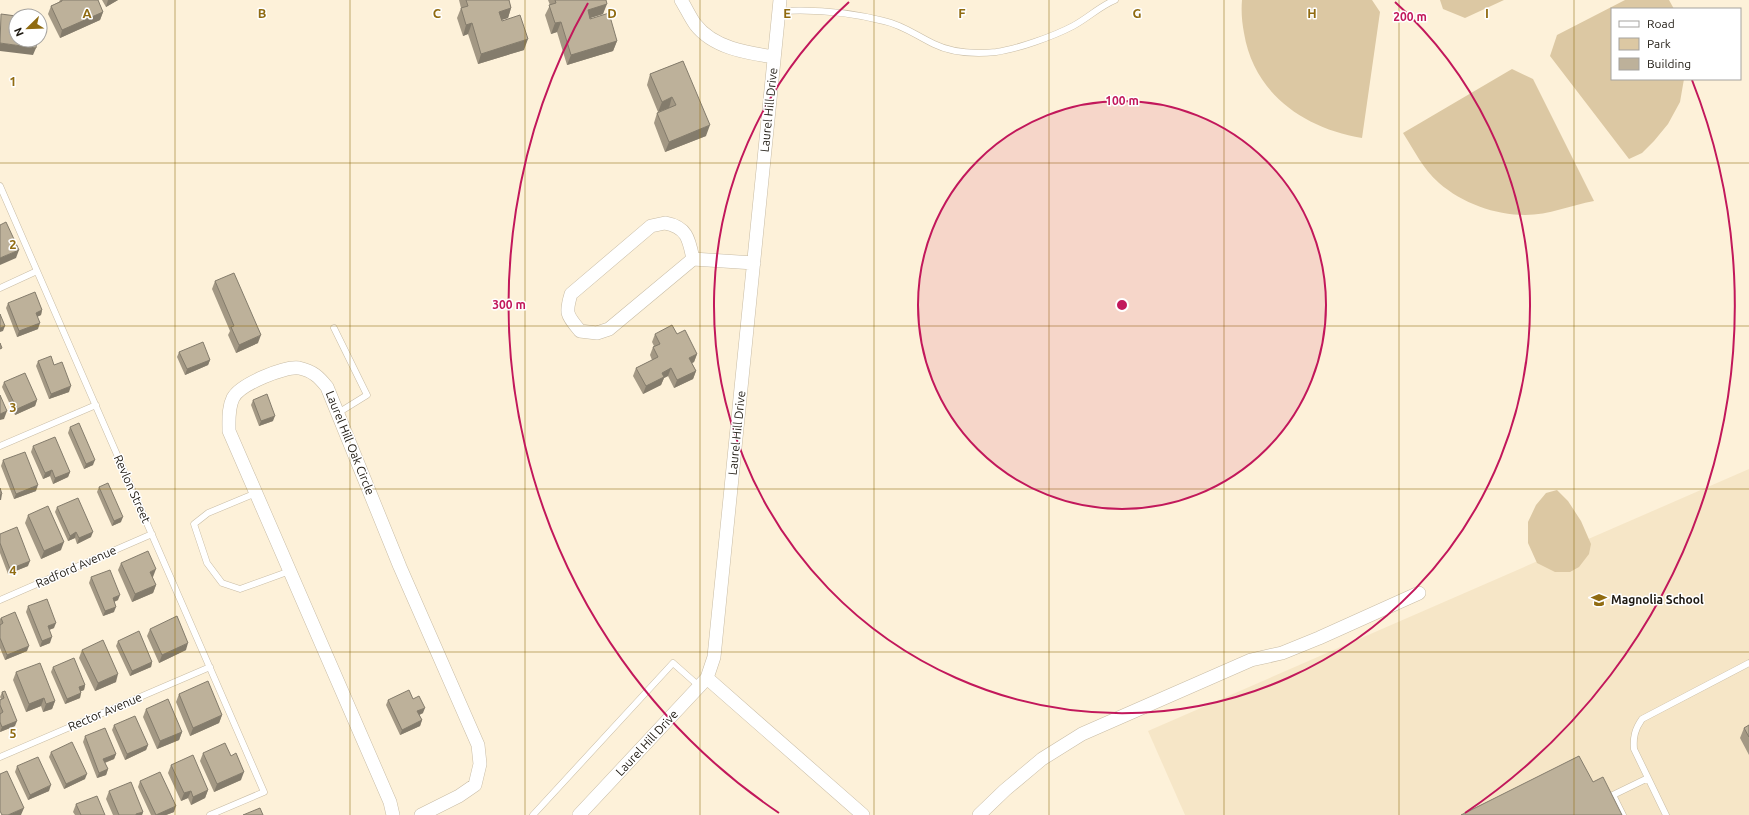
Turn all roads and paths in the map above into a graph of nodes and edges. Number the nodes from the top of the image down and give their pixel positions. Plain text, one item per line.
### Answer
1 (681, 0) edge
2 (1115, 0) edge
3 (779, 6) edge
4 (774, 57) junction
5 (0, 186) edge
6 (693, 259) junction
7 (754, 263) junction
8 (37, 271) junction
9 (0, 288) edge
10 (334, 328) dead end
11 (96, 405) junction
12 (338, 413) junction
13 (0, 446) edge
14 (256, 493) junction
15 (152, 534) junction
16 (290, 571) junction
17 (1419, 593) dead end
18 (0, 600) edge
19 (1749, 663) edge
20 (210, 668) junction
21 (703, 682) junction
22 (0, 757) edge
23 (1648, 778) junction
24 (210, 815) edge
25 (393, 815) edge
26 (421, 815) edge
27 (533, 815) edge
28 (579, 815) edge
29 (863, 815) edge
30 (979, 815) edge
31 (1623, 815) edge
32 (1666, 815) edge

1 - 4 street
2 - 3 lane
3 - 4 street, Laurel Hill Drive
4 - 7 street, Laurel Hill Drive
5 - 8 lane, Revlon Street
6 - 6 street
6 - 7 street
7 - 21 street, Laurel Hill Drive
8 - 9 lane
8 - 11 lane, Revlon Street
10 - 12 lane
11 - 13 lane
11 - 15 lane, Revlon Street
12 - 14 street, Laurel Hill Oak Circle
12 - 26 street, Laurel Hill Oak Circle
14 - 16 street, Laurel Hill Oak Circle
14 - 16 lane
15 - 18 lane, Radford Avenue
15 - 20 lane, Revlon Street
16 - 25 street, Laurel Hill Oak Circle
17 - 30 street
19 - 23 lane
20 - 22 lane, Rector Avenue
20 - 24 lane, Revlon Street
21 - 27 lane
21 - 28 street, Laurel Hill Drive
21 - 29 street
23 - 31 lane
23 - 32 lane

